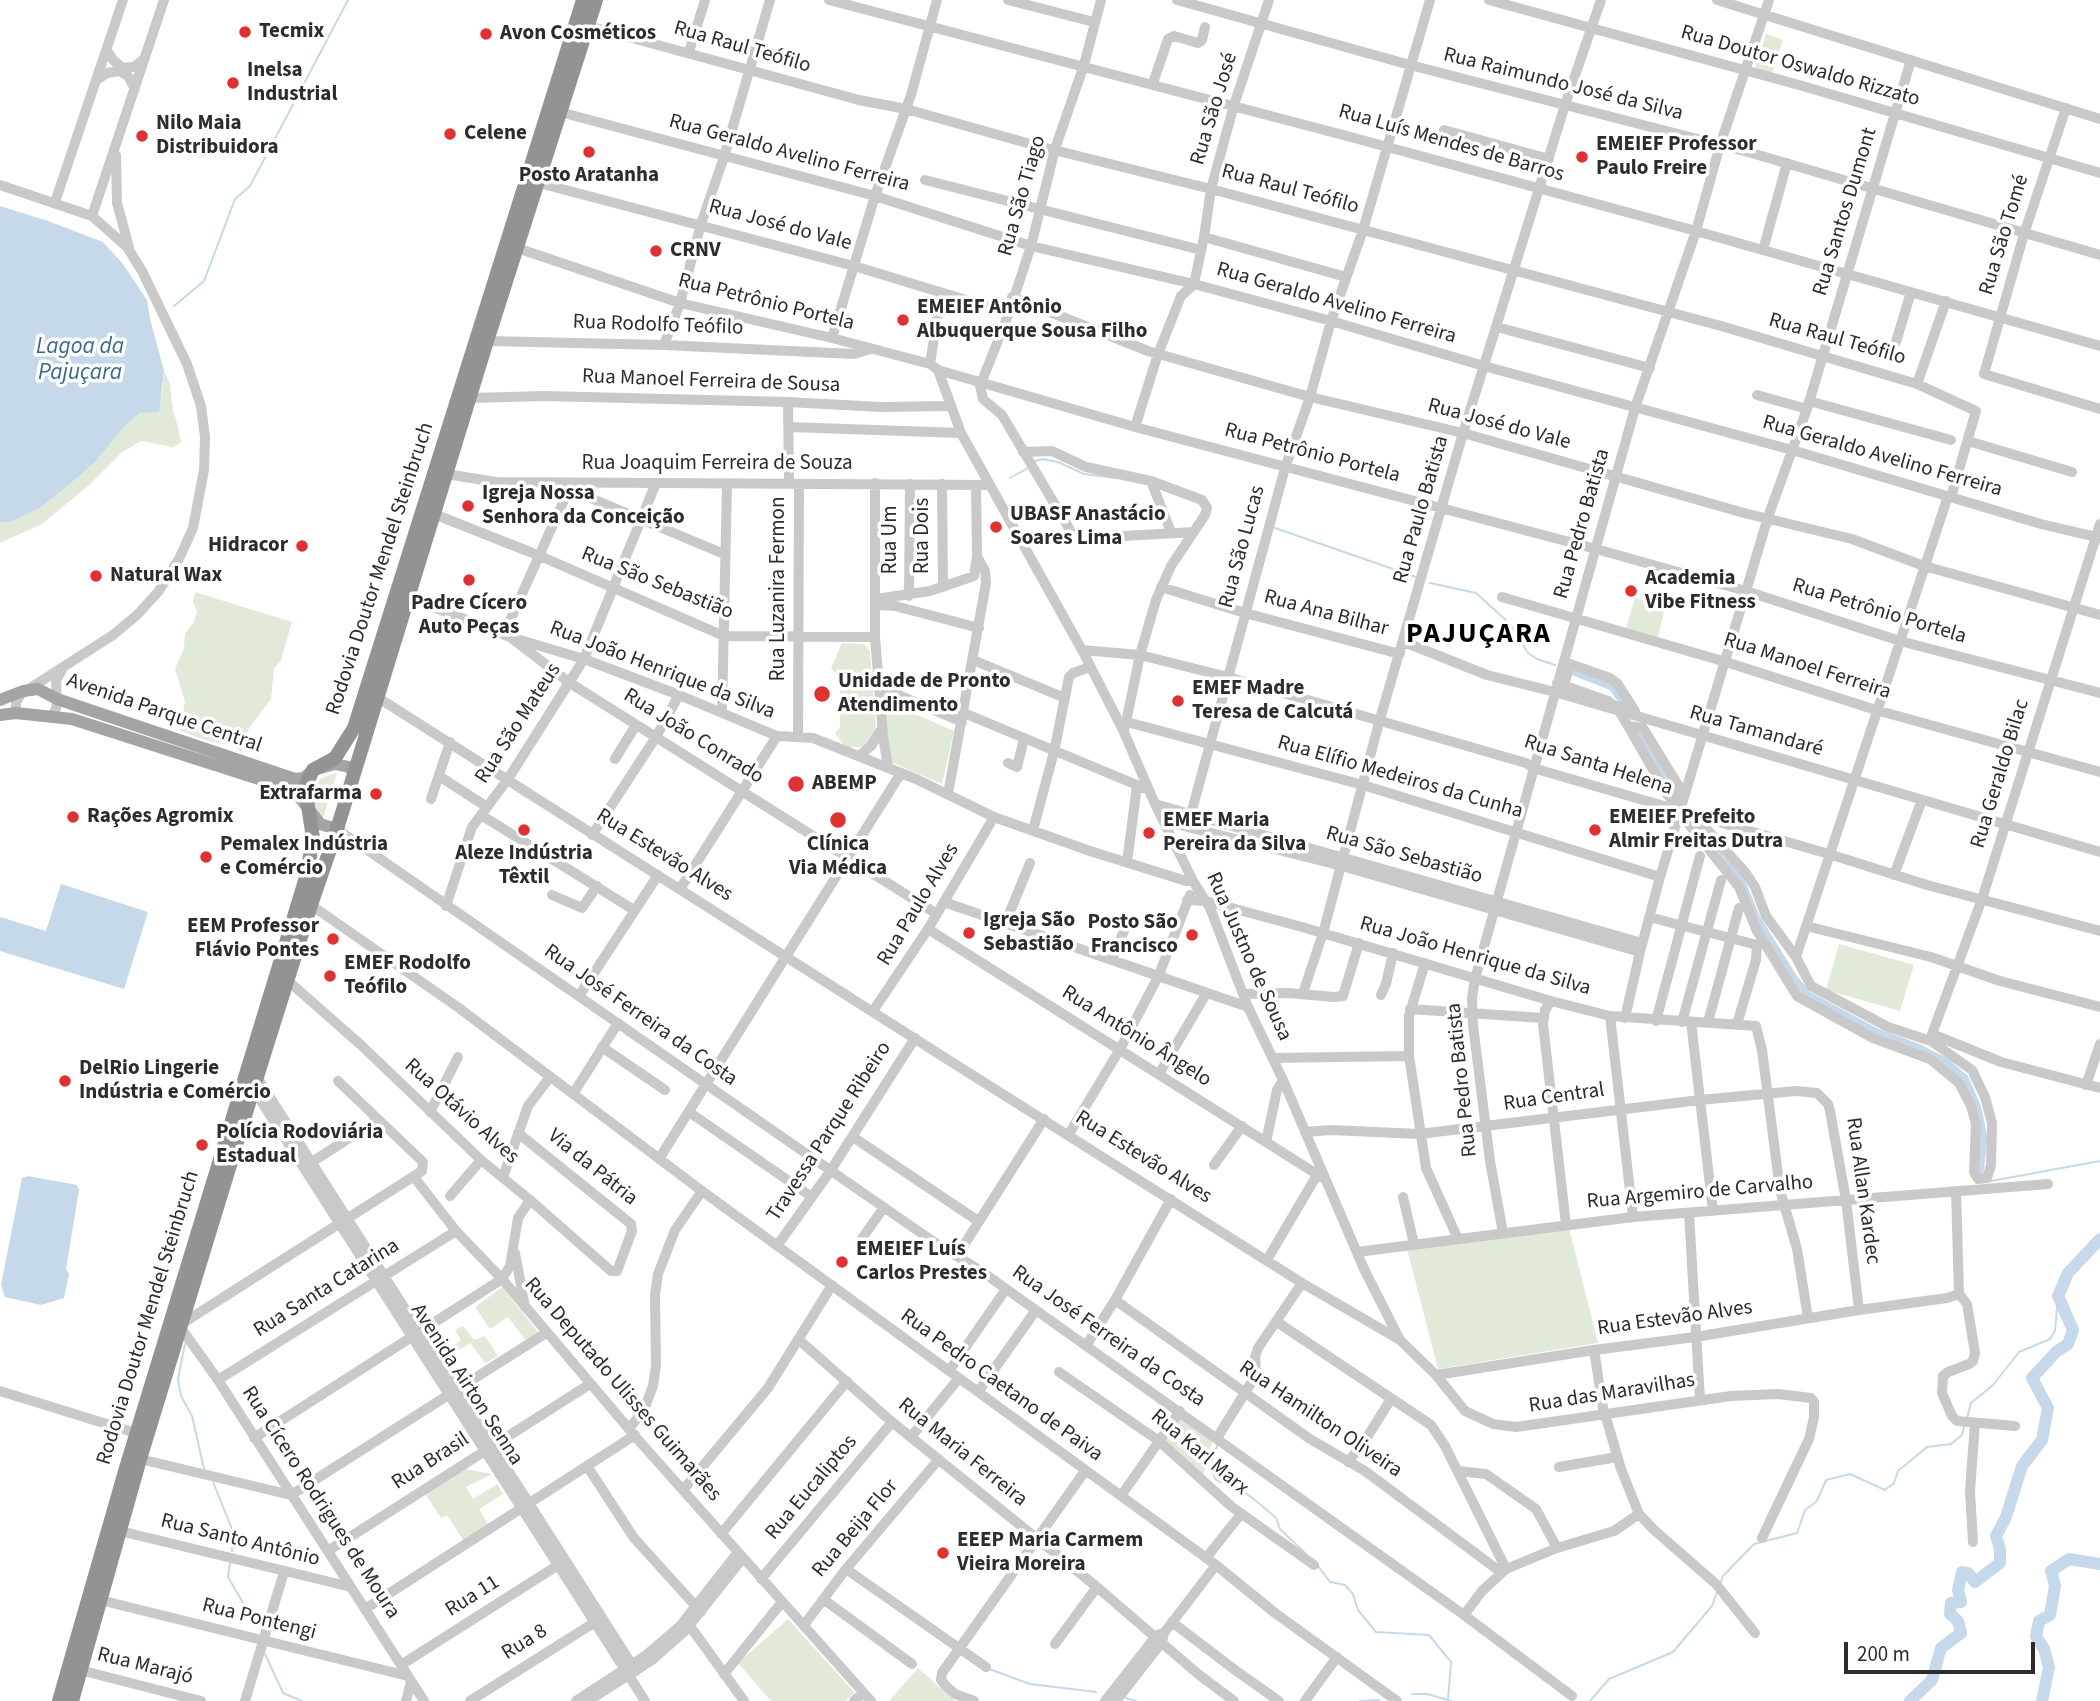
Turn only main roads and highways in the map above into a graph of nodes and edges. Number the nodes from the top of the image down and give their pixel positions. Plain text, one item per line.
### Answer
1 (583, 0) edge
2 (596, 0) edge
3 (0, 700) edge
4 (0, 715) edge
5 (313, 770) junction
6 (354, 773) junction
7 (307, 807) junction
8 (337, 830) junction
9 (59, 1701) edge
10 (72, 1701) edge

1 - 5 highway, Rodovia Doutor Mendel Steinbruch
2 - 6 highway, Rodovia Doutor Mendel Steinbruch
3 - 5 main road, Avenida Parque Central
4 - 7 main road, Avenida Parque Central
5 - 6 main road, Avenida Parque Central
5 - 7 highway, Rodovia Doutor Mendel Steinbruch
6 - 8 highway, Rodovia Doutor Mendel Steinbruch
7 - 8 main road, Avenida Parque Central
7 - 9 highway, Rodovia Doutor Mendel Steinbruch
8 - 10 highway, Rodovia Doutor Mendel Steinbruch

